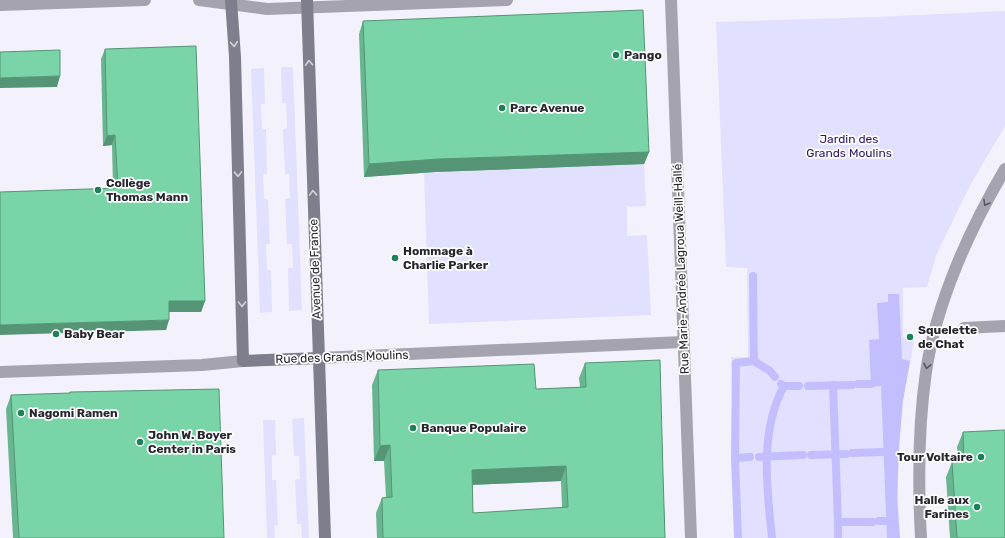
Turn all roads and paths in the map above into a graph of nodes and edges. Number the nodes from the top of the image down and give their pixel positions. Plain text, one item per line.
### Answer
1 (145, 0) edge
2 (199, 0) edge
3 (507, 0) edge
4 (671, 0) edge
5 (232, 2) edge
6 (307, 4) edge
7 (0, 5) edge
8 (1005, 169) edge
9 (1005, 326) edge
10 (964, 328) dead end
11 (683, 342) junction
12 (319, 358) junction
13 (243, 361) junction
14 (0, 372) edge
15 (325, 538) edge
16 (691, 538) edge
17 (921, 538) edge

1 - 7 street
2 - 5 street
3 - 6 street
4 - 11 street, Rue Marie-Andrée Lagroua Weill-Hallé
5 - 6 street
5 -> 13 street
12 -> 6 street, Avenue de France
8 -> 17 street
9 - 10 street
11 - 12 street, Rue des Grands Moulins
11 - 16 street, Rue Marie-Andrée Lagroua Weill-Hallé
12 - 13 street, Rue des Grands Moulins
12 - 15 street, Avenue de France
13 - 14 street, Rue des Grands Moulins

